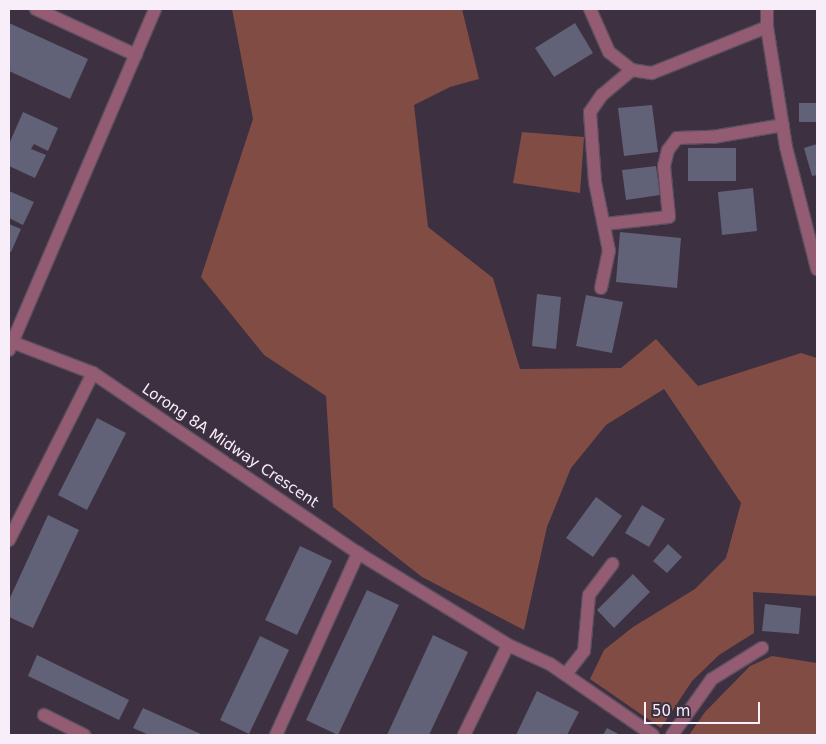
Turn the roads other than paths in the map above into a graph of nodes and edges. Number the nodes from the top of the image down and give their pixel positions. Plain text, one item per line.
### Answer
1 (36, 9) edge
2 (155, 9) edge
3 (590, 9) edge
4 (767, 9) edge
5 (767, 27) junction
6 (136, 55) junction
7 (632, 70) junction
8 (783, 125) junction
9 (605, 224) junction
10 (817, 269) edge
11 (601, 288) dead end
12 (10, 346) edge
13 (93, 373) junction
14 (9, 540) edge
15 (358, 553) junction
16 (612, 564) dead end
17 (508, 645) junction
18 (762, 648) dead end
19 (566, 674) junction
20 (44, 716) dead end
21 (84, 735) edge
22 (276, 735) edge
23 (464, 735) edge
24 (653, 735) edge
25 (672, 735) edge

1 - 6 street
2 - 6 street
3 - 7 street
4 - 5 street
5 - 7 street
5 - 8 street
6 - 12 street
7 - 9 street
8 - 9 street
8 - 10 street
9 - 11 street
12 - 13 street, Lorong 8A Midway Crescent
13 - 14 street
13 - 15 street, Lorong 8A Midway Crescent
15 - 17 street, Lorong 8A Midway Crescent
15 - 22 street
16 - 19 street
17 - 19 street, Lorong 8A Midway Crescent
17 - 23 street
18 - 25 street
19 - 24 street, Lorong 8A Midway Crescent
20 - 21 street

